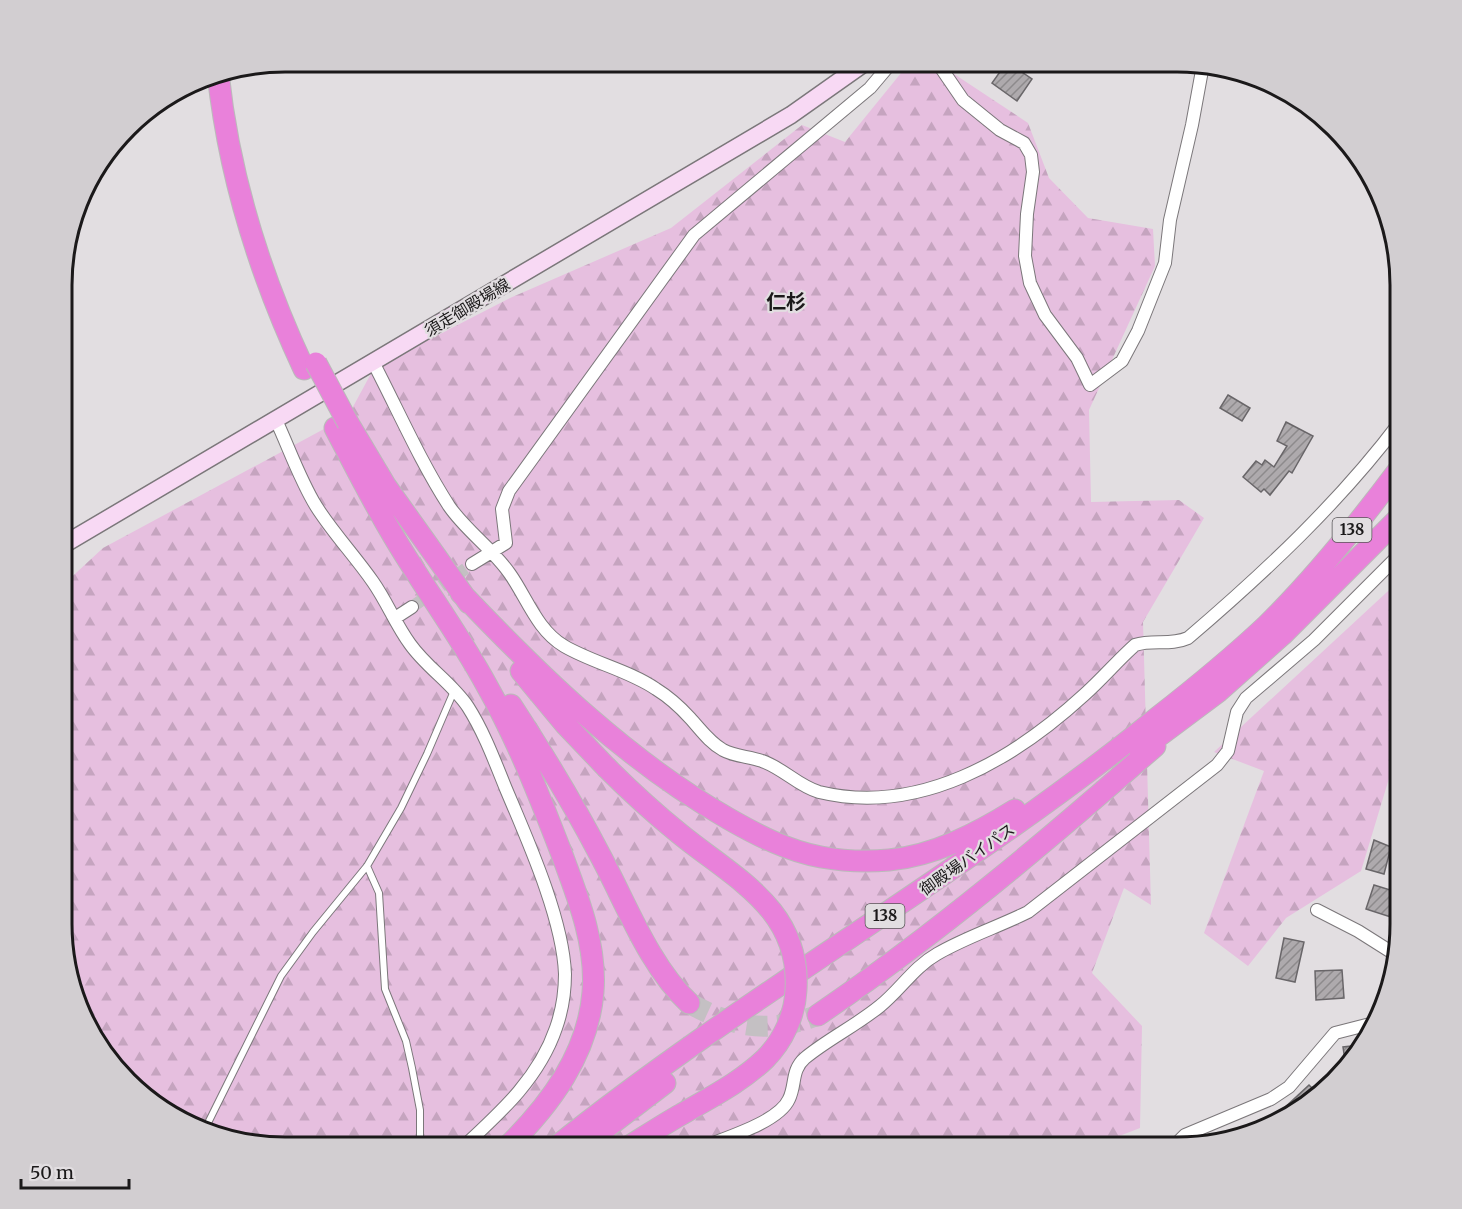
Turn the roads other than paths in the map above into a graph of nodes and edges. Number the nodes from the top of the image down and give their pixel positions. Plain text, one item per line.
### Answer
1 (852, 72) edge
2 (884, 72) edge
3 (943, 72) edge
4 (1201, 73) edge
5 (232, 78) edge
6 (219, 82) edge
7 (374, 362) junction
8 (310, 366) junction
9 (276, 420) junction
10 (342, 425) junction
11 (1390, 434) edge
12 (1390, 481) edge
13 (370, 492) junction
14 (1390, 527) edge
15 (72, 540) edge
16 (492, 552) junction
17 (472, 564) tunnel mouth
18 (1390, 564) edge
19 (461, 593) junction
20 (412, 607) tunnel mouth
21 (395, 618) junction
22 (1214, 684) junction
23 (455, 690) junction
24 (367, 866) junction
25 (1317, 910) dead end
26 (1388, 950) edge
27 (689, 1004) tunnel mouth
28 (818, 1015) tunnel mouth
29 (1364, 1026) edge
30 (208, 1123) edge
31 (420, 1137) edge
32 (474, 1137) edge
33 (516, 1137) edge
34 (569, 1137) edge
35 (594, 1137) edge
36 (645, 1137) edge
37 (725, 1137) edge
38 (1183, 1137) edge

1 - 7 main road, 須走御殿場線
2 - 16 street
3 - 4 street
5 - 8 highway
6 - 8 highway
7 - 9 main road, 須走御殿場線
7 - 16 street
8 - 10 highway
9 - 15 main road, 須走御殿場線
9 - 21 street
10 - 13 highway
10 - 19 highway
11 - 16 street
12 - 22 highway, 御殿場バイパス / 138
13 - 27 highway
13 - 33 highway
14 - 22 highway, 御殿場バイパス / 138
16 - 17 street
18 - 37 street
19 - 22 highway
19 - 36 highway, bridge
20 - 21 street
21 - 23 street
22 - 28 highway
22 - 34 highway, 御殿場バイパス / 138
22 - 35 highway, 御殿場バイパス / 138
23 - 24 lane
23 - 32 street
24 - 30 lane
24 - 31 lane
25 - 26 street
29 - 38 street

